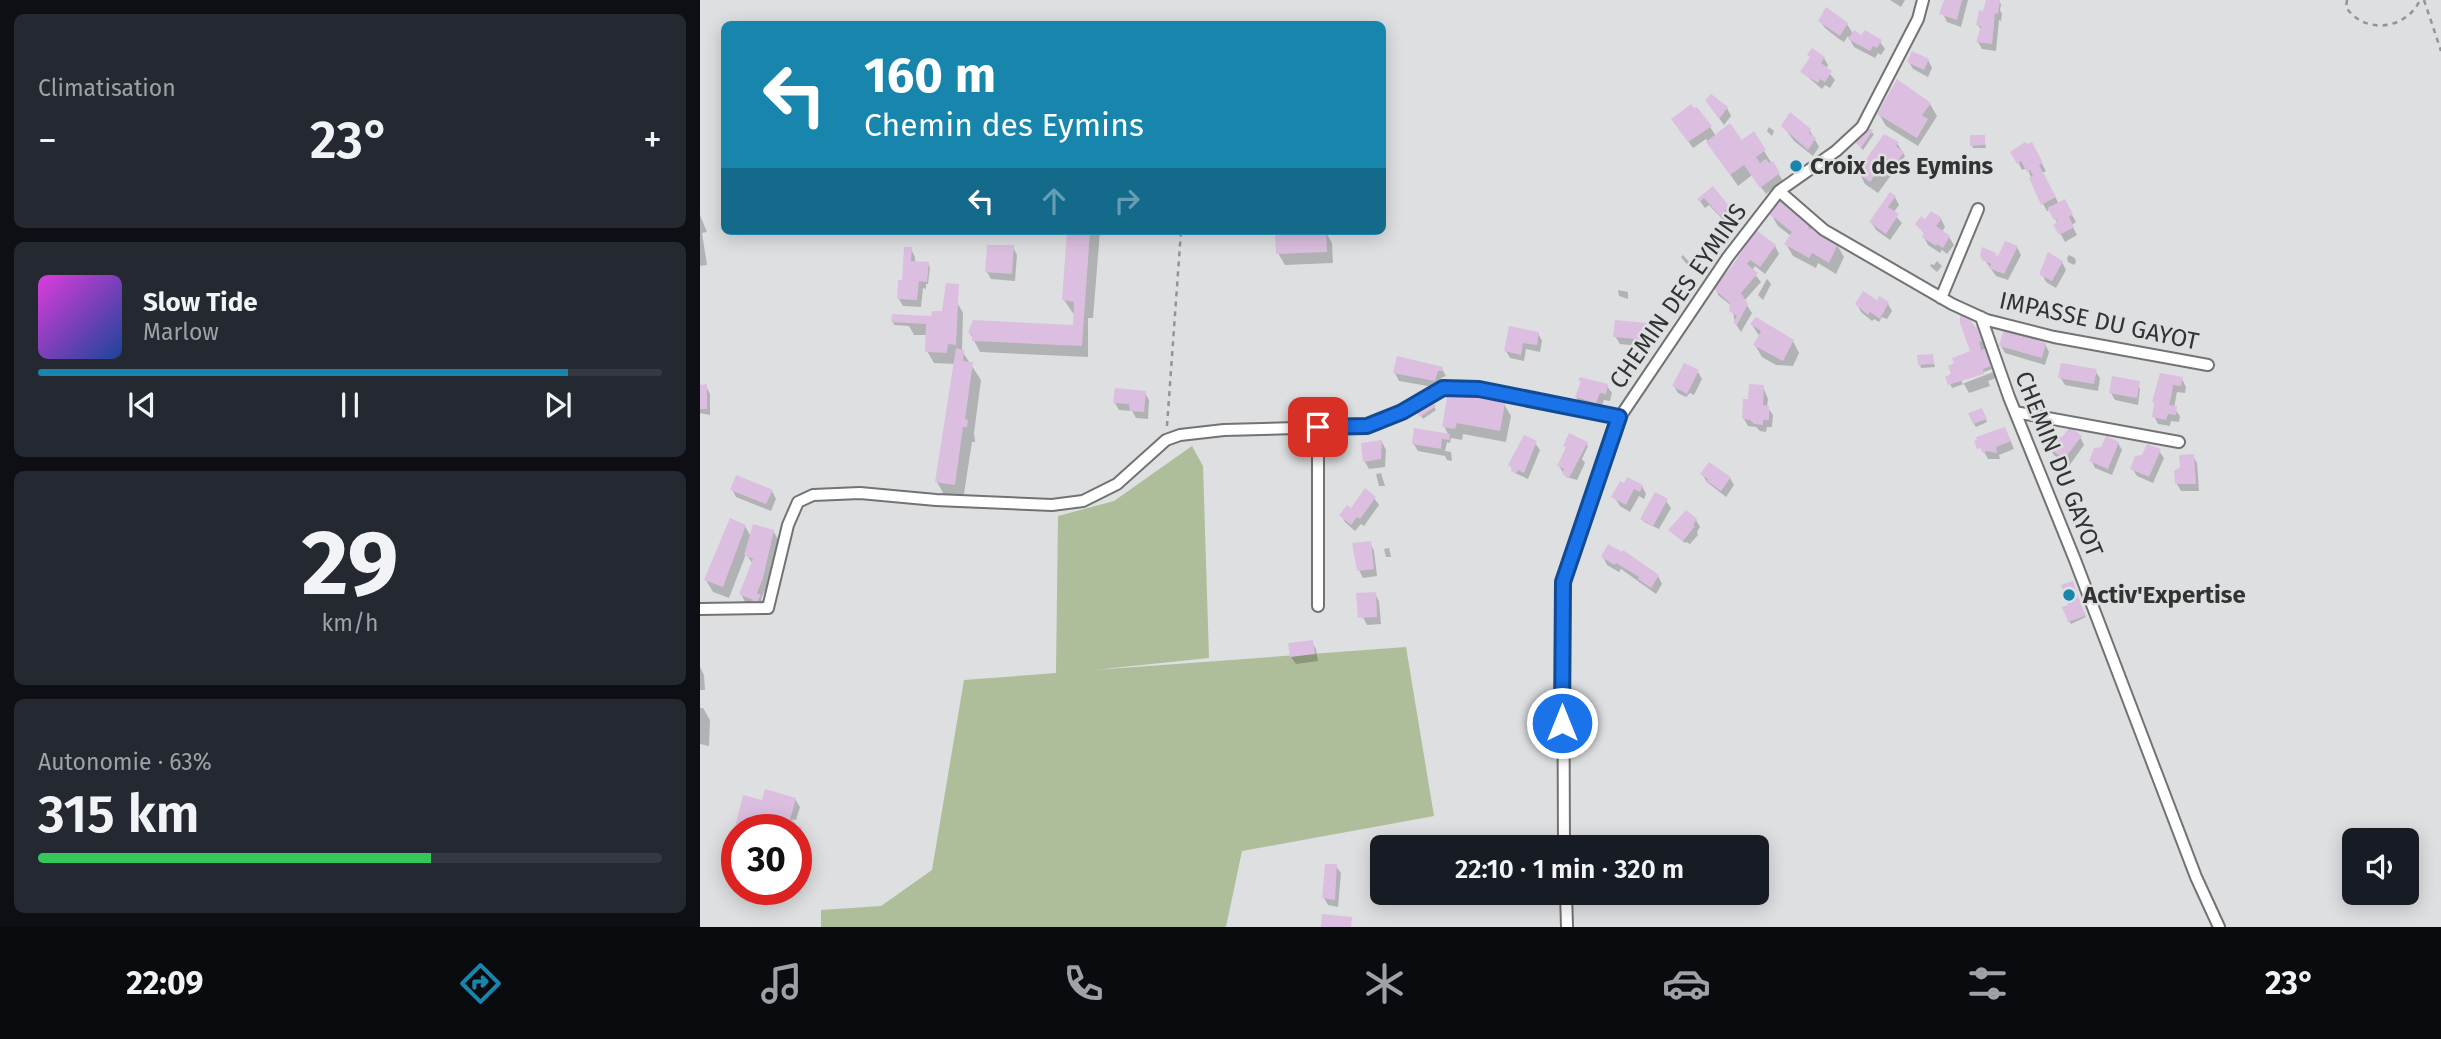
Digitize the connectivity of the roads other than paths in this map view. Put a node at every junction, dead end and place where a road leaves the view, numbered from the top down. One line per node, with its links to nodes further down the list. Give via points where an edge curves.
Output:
1 (1923, 0): 2 (street, CHEMIN DES EYMINS, via 1918,19 1862,127)
2 (1779, 191): 4 (street, via 1824,230); 8 (street, CHEMIN DES EYMINS)
3 (1978, 209): 4 (street)
4 (1941, 298): 5 (street)
5 (1981, 317): 6 (street, IMPASSE DU GAYOT, via 2054,337); 7 (street, CHEMIN DU GAYOT)
6 (2208, 365)
7 (2015, 412): 10 (street); 16 (street, CHEMIN DU GAYOT)
8 (1619, 417): 9 (street, CHEMIN DES EYMINS, via 1479,389 1443,388 1367,426); 13 (street, via 1563,582)
9 (1318, 427): 11 (street); 12 (street, CHEMIN DES EYMINS, via 1180,435 1166,440 1117,484 1083,501 1052,505 860,493 813,495 798,502 788,525 768,608)
10 (2179, 442)
11 (1318, 606)
12 (700, 609)
13 (1564, 835)
14 (1566, 905): 15 (street)
15 (1567, 927)
16 (2219, 927)

